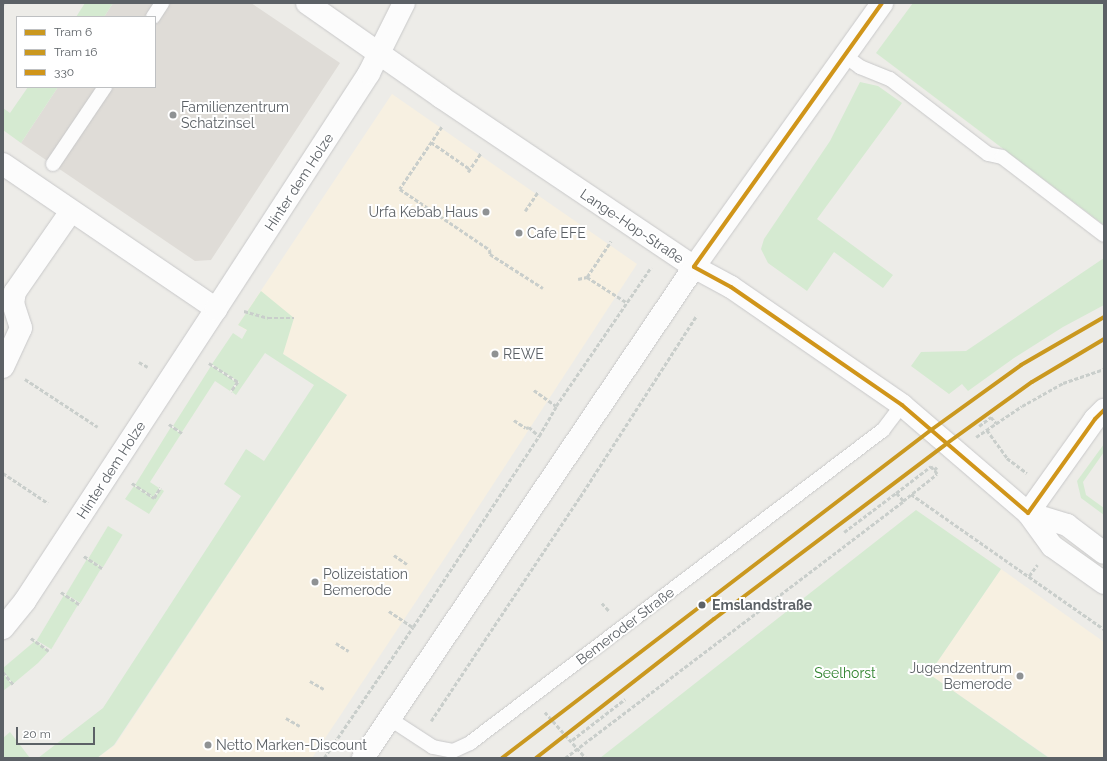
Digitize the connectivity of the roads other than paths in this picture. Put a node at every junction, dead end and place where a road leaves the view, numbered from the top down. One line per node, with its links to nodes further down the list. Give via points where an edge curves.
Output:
1 (162, 3): 5 (lane)
2 (307, 3): 6 (street, Lange-Hop-Straße)
3 (404, 3): 6 (street, Hinter dem Holze)
4 (882, 3): 7 (street)
5 (154, 16)
6 (379, 53): 13 (street, Lange-Hop-Straße, via 440,97); 14 (street, Hinter dem Holze, via 369,73)
7 (845, 56): 12 (lane, via 860,67 890,80 988,154 1002,157); 13 (street)
8 (104, 88): 10 (lane)
9 (3, 164): 11 (street)
10 (53, 164)
11 (71, 210): 14 (street); 15 (street, via 15,292 13,304 21,328)
12 (1104, 235)
13 (694, 267): 16 (street, Lange-Hop-Straße, via 731,287); 22 (street)
14 (216, 309): 21 (street, Hinter dem Holze, via 25,601)
15 (4, 366)
16 (902, 405): 18 (street, Lange-Hop-Straße); 22 (lane, Bemeroder Straße, via 883,430 470,743 453,751 433,748)
17 (1104, 410): 18 (street)
18 (1028, 513): 19 (street, via 1067,526); 20 (street, via 1052,546)
19 (1104, 553)
20 (1104, 583)
21 (3, 628)
22 (390, 719): 23 (street)
23 (363, 758)

